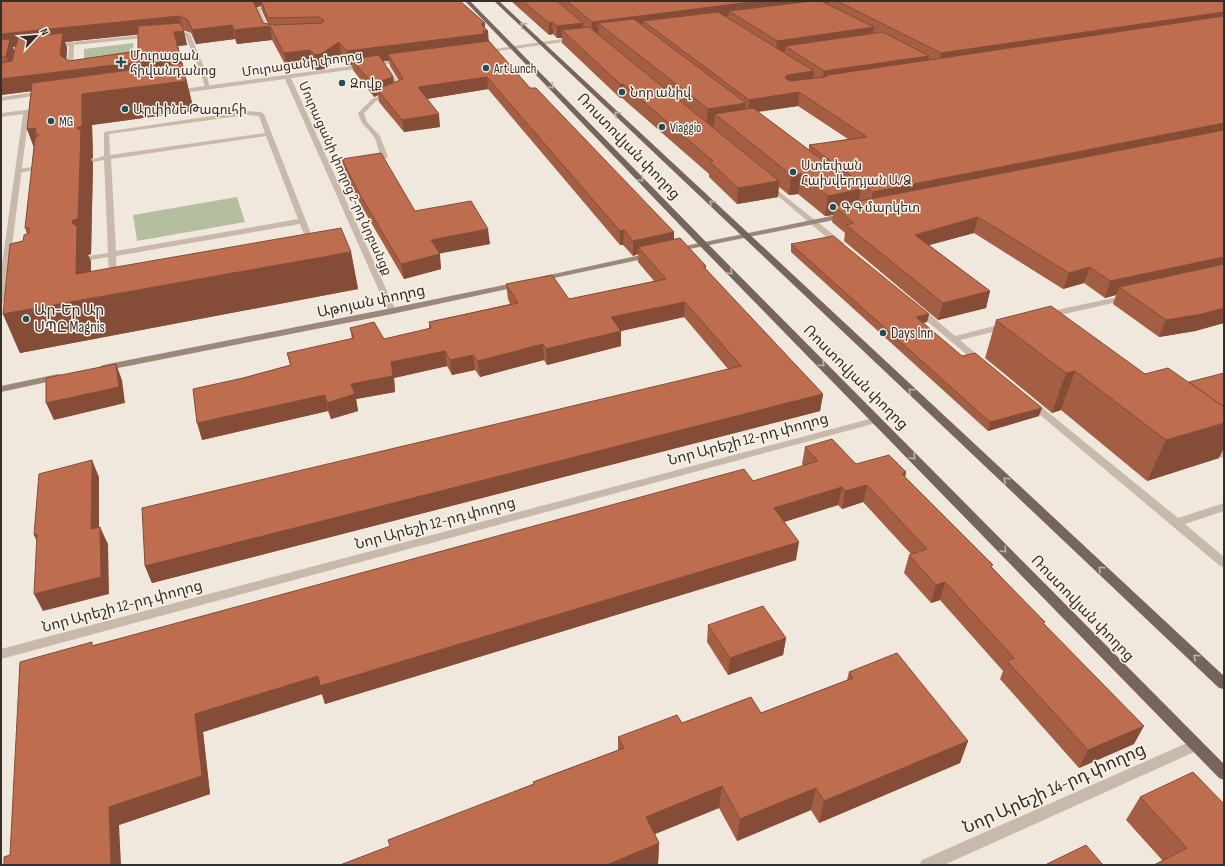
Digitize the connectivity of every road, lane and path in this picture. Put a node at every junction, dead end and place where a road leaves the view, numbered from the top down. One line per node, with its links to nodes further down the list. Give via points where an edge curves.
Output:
1 (290, 1): 6 (street, via 257,8 268,34)
2 (467, 1): 11 (main road, Ռոստովյան փողոց)
3 (496, 1): 9 (main road, Ռոստովյան փողոց, one-way to 3)
4 (167, 34): 16 (street, via 187,34)
5 (160, 35): 8 (street, via 138,40)
6 (272, 35)
7 (585, 38): 9 (street)
8 (72, 44): 10 (street); 15 (street, via 70,70)
9 (543, 44): 11 (street); 36 (main road, Ռոստովյան փողոց, one-way to 9)
10 (49, 46)
11 (514, 47): 12 (street); 37 (main road, Ռոստովյան փողոց, one-way to 37)
12 (479, 52)
13 (408, 61): 14 (street, Մուրացանի փողոց)
14 (384, 64): 17 (street, Մուրացանի փողոց); 27 (street, via 400,91 374,100 362,113 364,122 377,136)
15 (82, 70)
16 (203, 72): 18 (street); 19 (street)
17 (287, 76): 19 (street, Մուրացանի փողոց); 44 (street, Մուրացանի փողոց 2-րդ նրբանցք)
18 (164, 77)
19 (208, 87): 21 (street, Մուրացանի փողոց)
20 (48, 92): 22 (street)
21 (168, 93)
22 (1, 99)
23 (50, 109): 24 (street)
24 (26, 112): 25 (street); 31 (street)
25 (1, 116)
26 (268, 134): 28 (street); 28 (street, via 261,114 246,113 106,133); 34 (street)
27 (385, 157)
28 (107, 158): 29 (street); 39 (street)
29 (93, 160)
30 (47, 167): 31 (street)
31 (19, 171): 42 (street, via 9,272)
32 (759, 177): 35 (street)
33 (851, 214): 35 (main road, Աթոյան փողոց)
34 (302, 221): 39 (street); 39 (street, via 315,254 299,263 114,298)
35 (814, 222): 36 (main road, Աթոյան փողոց); 38 (street)
36 (747, 236): 37 (main road, Աթոյան փողոց); 60 (main road, Ռոստովյան փողոց, one-way to 36)
37 (703, 244): 44 (main road, Աթոյան փողոց); 53 (main road, Ռոստովյան փողոց, one-way to 53)
38 (850, 253)
39 (112, 254): 40 (street)
40 (91, 258)
41 (1139, 294): 46 (street, via 1039,317)
42 (1, 301)
43 (911, 303): 47 (street)
44 (392, 311): 49 (main road, Աթոյան փողոց)
45 (1018, 323): 47 (street)
46 (1052, 327)
47 (954, 339): 48 (street)
48 (990, 369)
49 (95, 370)
50 (64, 376): 51 (main road)
51 (1, 389)
52 (1020, 394): 57 (street)
53 (877, 420): 59 (street, Նոր Արեշի 12-րդ փողոց); 61 (main road, Ռոստովյան փողոց, one-way to 61)
54 (1205, 441): 55 (street)
55 (1224, 455)
56 (1224, 507): 57 (street)
57 (1176, 523): 58 (street)
58 (1224, 564)
59 (1, 654)
60 (1224, 684)
61 (1196, 745): 62 (main road, Ռոստովյան փողոց); 63 (street, Նոր Արեշի 14-րդ փողոց)
62 (1224, 774)
63 (927, 865)

